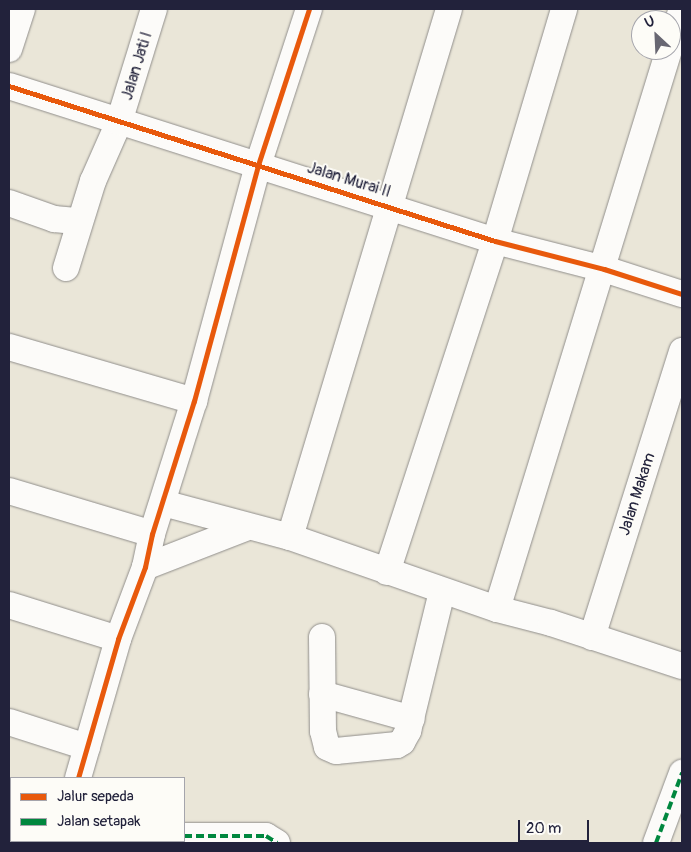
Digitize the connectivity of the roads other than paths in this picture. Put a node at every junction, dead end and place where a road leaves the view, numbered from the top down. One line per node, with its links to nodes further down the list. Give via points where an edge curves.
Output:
1 (22, 9): 6 (street)
2 (154, 9): 9 (street, Jalan Jati I)
3 (309, 9): 10 (street)
4 (449, 9): 12 (street)
5 (564, 9): 14 (street)
6 (9, 49)
7 (666, 60): 16 (street)
8 (9, 86): 9 (street, Jalan Murai II)
9 (119, 122): 10 (street, Jalan Murai II); 13 (street, Jalan Jati I)
10 (258, 165): 12 (street, Jalan Murai II); 20 (street)
11 (9, 203): 13 (street, via 54,219)
12 (389, 206): 14 (street, Jalan Murai II); 26 (street)
13 (78, 221): 15 (street, Jalan Jati I)
14 (495, 241): 16 (street, Jalan Murai II); 28 (street)
15 (66, 268)
16 (604, 270): 17 (street, Jalan Murai II); 31 (street)
17 (682, 294)
18 (9, 347): 20 (street)
19 (682, 351): 21 (street, Jalan Makam)
20 (194, 401): 23 (street)
21 (674, 410): 33 (street, Jalan Makam)
22 (9, 491): 25 (street)
23 (163, 502): 24 (street); 25 (street)
24 (248, 527): 26 (street); 27 (street)
25 (152, 534): 27 (street)
26 (290, 537): 28 (street)
27 (145, 567): 34 (street)
28 (387, 572): 29 (street)
29 (442, 591): 31 (street); 37 (street)
30 (9, 605): 34 (street)
31 (497, 609): 33 (street)
32 (322, 637): 36 (street)
33 (592, 638): 35 (street)
34 (118, 639): 39 (street)
35 (682, 666)
36 (322, 694): 37 (street); 37 (street, via 323,731 327,747 333,750 397,745 402,742)
37 (412, 719)
38 (9, 722): 39 (street)
39 (87, 747): 41 (street)
40 (682, 773): 44 (street)
41 (78, 777)
42 (185, 836): 43 (street, via 266,836)
43 (277, 843)
44 (656, 843)

